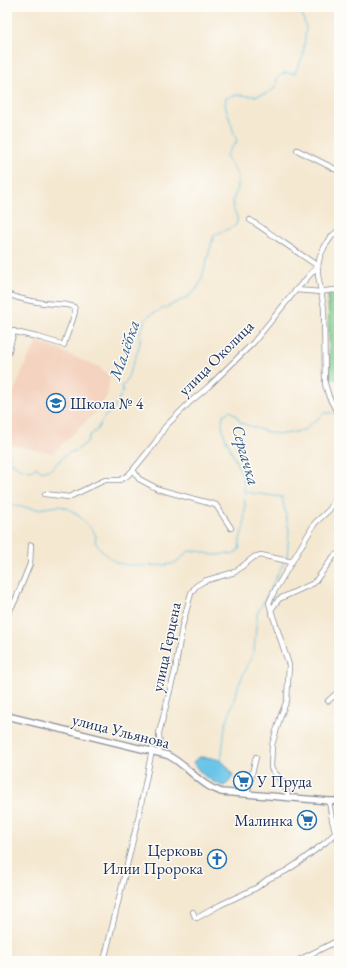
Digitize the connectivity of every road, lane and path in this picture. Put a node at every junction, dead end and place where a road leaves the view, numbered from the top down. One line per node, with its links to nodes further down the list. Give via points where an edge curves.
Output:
1 (297, 150): 2 (street)
2 (339, 171)
3 (250, 220): 5 (street)
4 (339, 230): 5 (street, via 325,246)
5 (318, 266): 6 (street, улица Околица); 8 (street)
6 (296, 290): 8 (street); 14 (street, улица Околица, via 253,343 165,427)
7 (339, 290): 8 (street)
8 (321, 292): 13 (street, via 324,308 326,384 329,397)
9 (7, 294): 11 (street, via 22,299 69,304 76,310 64,345)
10 (7, 330): 11 (street)
11 (14, 331): 12 (street)
12 (7, 357)
13 (339, 416)
14 (133, 470): 15 (street, улица Околица, via 120,480 105,480 69,497); 17 (street, via 139,479 158,489 216,505)
15 (45, 494)
16 (339, 494): 20 (street, via 329,510 315,523)
17 (231, 528)
18 (31, 545): 22 (street, via 30,564)
19 (339, 553): 21 (street, via 314,583 279,599)
20 (292, 562): 21 (street, via 275,590 270,603); 27 (street, улица Герцена, via 262,555 254,556 235,572 204,581 196,586 182,628 175,671 158,733 161,745)
21 (271, 610): 30 (street, via 289,665 287,700 272,745 271,768 284,784)
22 (7, 615)
23 (339, 691): 24 (street)
24 (328, 700)
25 (7, 716): 26 (main road, улица Ульянова)
26 (152, 750): 27 (main road, улица Ульянова); 37 (street)
27 (159, 752): 29 (main road, улица Ульянова, via 175,758 211,788 221,792)
28 (256, 757): 29 (street)
29 (247, 794): 30 (main road, улица Ульянова)
30 (289, 798): 31 (main road, улица Ульянова)
31 (329, 801): 32 (main road, улица Ульянова); 33 (street)
32 (339, 801)
33 (335, 833): 34 (street); 35 (street, via 298,863 256,888 196,918)
34 (339, 844)
35 (193, 912)
36 (339, 940): 38 (street)
37 (104, 961)
38 (297, 961)

